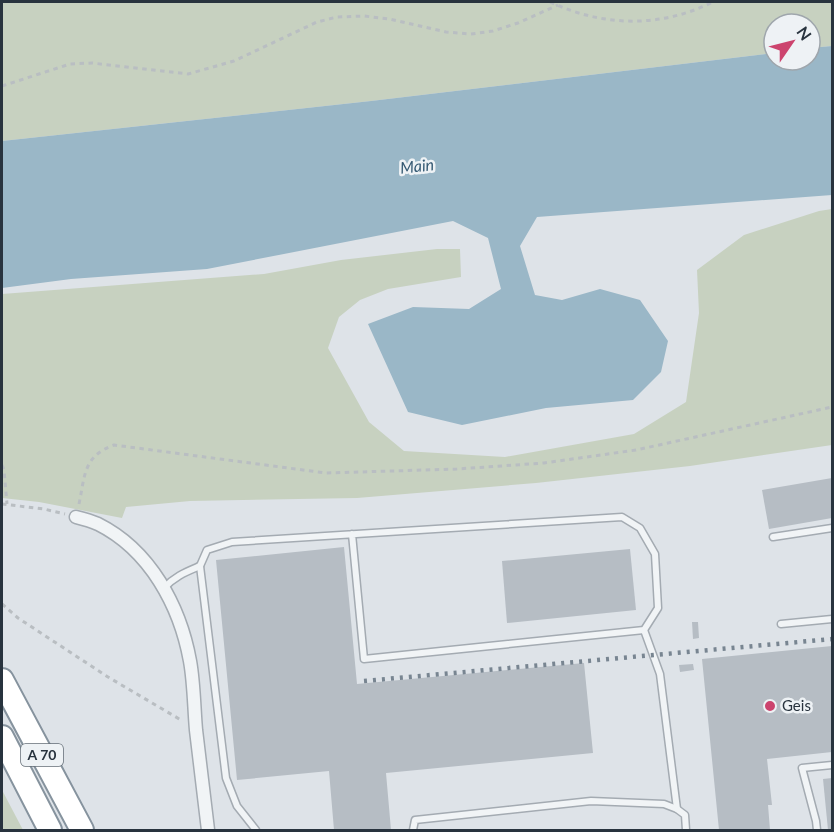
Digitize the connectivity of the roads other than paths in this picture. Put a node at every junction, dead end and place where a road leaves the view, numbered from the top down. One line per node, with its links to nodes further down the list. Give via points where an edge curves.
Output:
1 (76, 517): 6 (street, via 97,524 125,542)
2 (832, 528): 4 (lane)
3 (352, 534): 5 (lane, via 232,542 207,550); 9 (lane, via 622,517 640,528 655,554 658,608); 9 (lane, via 364,658)
4 (773, 537)
5 (200, 566): 6 (lane, via 181,574); 17 (lane, via 226,778 237,806)
6 (164, 588): 16 (street, via 180,622 190,661)
7 (832, 619): 8 (lane)
8 (780, 624)
9 (644, 630): 13 (lane, via 660,674)
10 (2, 680): 15 (highway, A 70)
11 (2, 737): 14 (highway, A 70)
12 (832, 765): 20 (lane, via 802,768)
13 (677, 809): 18 (lane, via 664,804 591,801 415,820); 19 (lane, via 685,815)
14 (50, 831)
15 (82, 831)
16 (208, 831)
17 (256, 831)
18 (413, 831)
19 (686, 831)
20 (817, 831)

